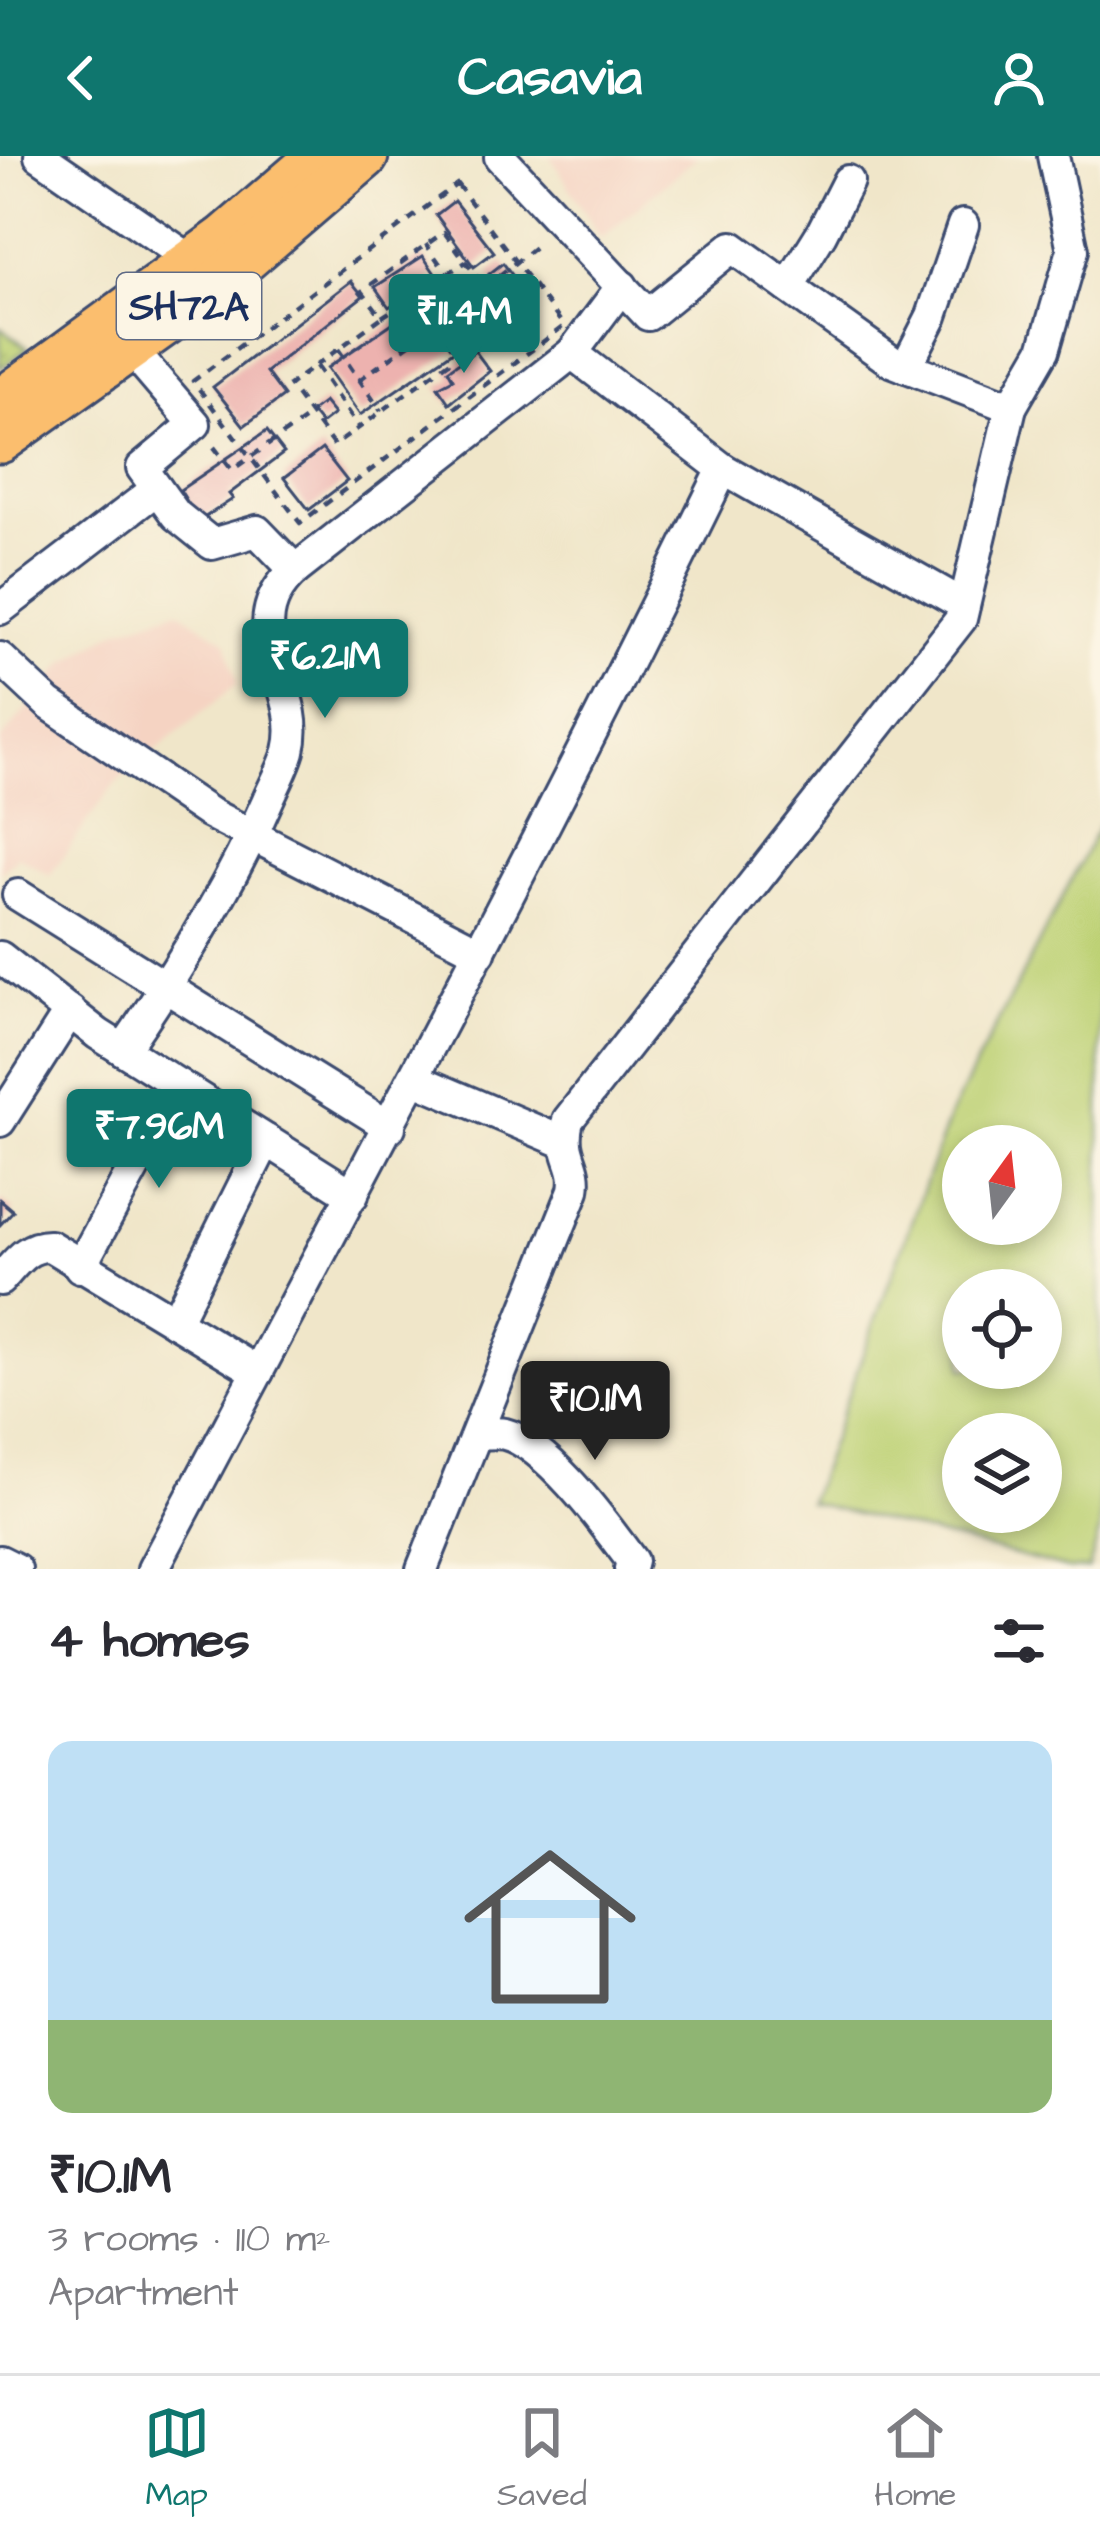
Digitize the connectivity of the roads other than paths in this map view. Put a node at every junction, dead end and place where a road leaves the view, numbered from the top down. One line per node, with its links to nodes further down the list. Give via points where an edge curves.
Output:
1 (40, 156): 8 (street)
2 (316, 156): 8 (main road)
3 (365, 156): 11 (highway, SH72A)
4 (1053, 156): 15 (street, via 1073,250 1044,350)
5 (500, 157): 9 (street)
6 (848, 181): 10 (street)
7 (963, 225): 13 (street)
8 (190, 260): 14 (main road)
9 (622, 286): 10 (street, via 648,315 731,247); 12 (street)
10 (788, 287): 13 (street)
11 (130, 348): 16 (highway, SH72A); 18 (street, via 195,424 142,468)
12 (572, 353): 17 (street); 19 (street)
13 (906, 367): 15 (street)
14 (0, 399)
15 (1011, 407): 20 (street)
16 (0, 440)
17 (723, 469): 20 (street); 25 (street)
18 (157, 489): 19 (street, via 212,544 257,531); 21 (street)
19 (295, 570): 23 (street, via 275,591 267,619 292,719 289,751)
20 (964, 605): 35 (street, via 961,619 568,1120)
21 (0, 609)
22 (0, 658): 23 (street, via 49,704)
23 (253, 835): 25 (street); 27 (street)
24 (18, 895): 27 (street)
25 (481, 952): 30 (street)
26 (0, 957): 28 (street)
27 (167, 986): 29 (street); 33 (street)
28 (70, 1011): 29 (street); 32 (street)
29 (124, 1050): 31 (street)
30 (415, 1078): 33 (street); 35 (street)
31 (178, 1084): 34 (street); 37 (street)
32 (0, 1121)
33 (390, 1126): 36 (street)
34 (266, 1140): 36 (street); 39 (street)
35 (562, 1142): 41 (street, via 574,1190)
36 (353, 1195): 40 (street)
37 (80, 1267): 38 (street, via 38,1246); 39 (street)
38 (0, 1280)
39 (175, 1322): 40 (street)
40 (258, 1372): 44 (street)
41 (477, 1434): 45 (street); 46 (street, via 506,1434 530,1448 585,1498)
42 (0, 1561): 43 (street)
43 (16, 1569)
44 (154, 1569)
45 (422, 1569)
46 (630, 1569)

